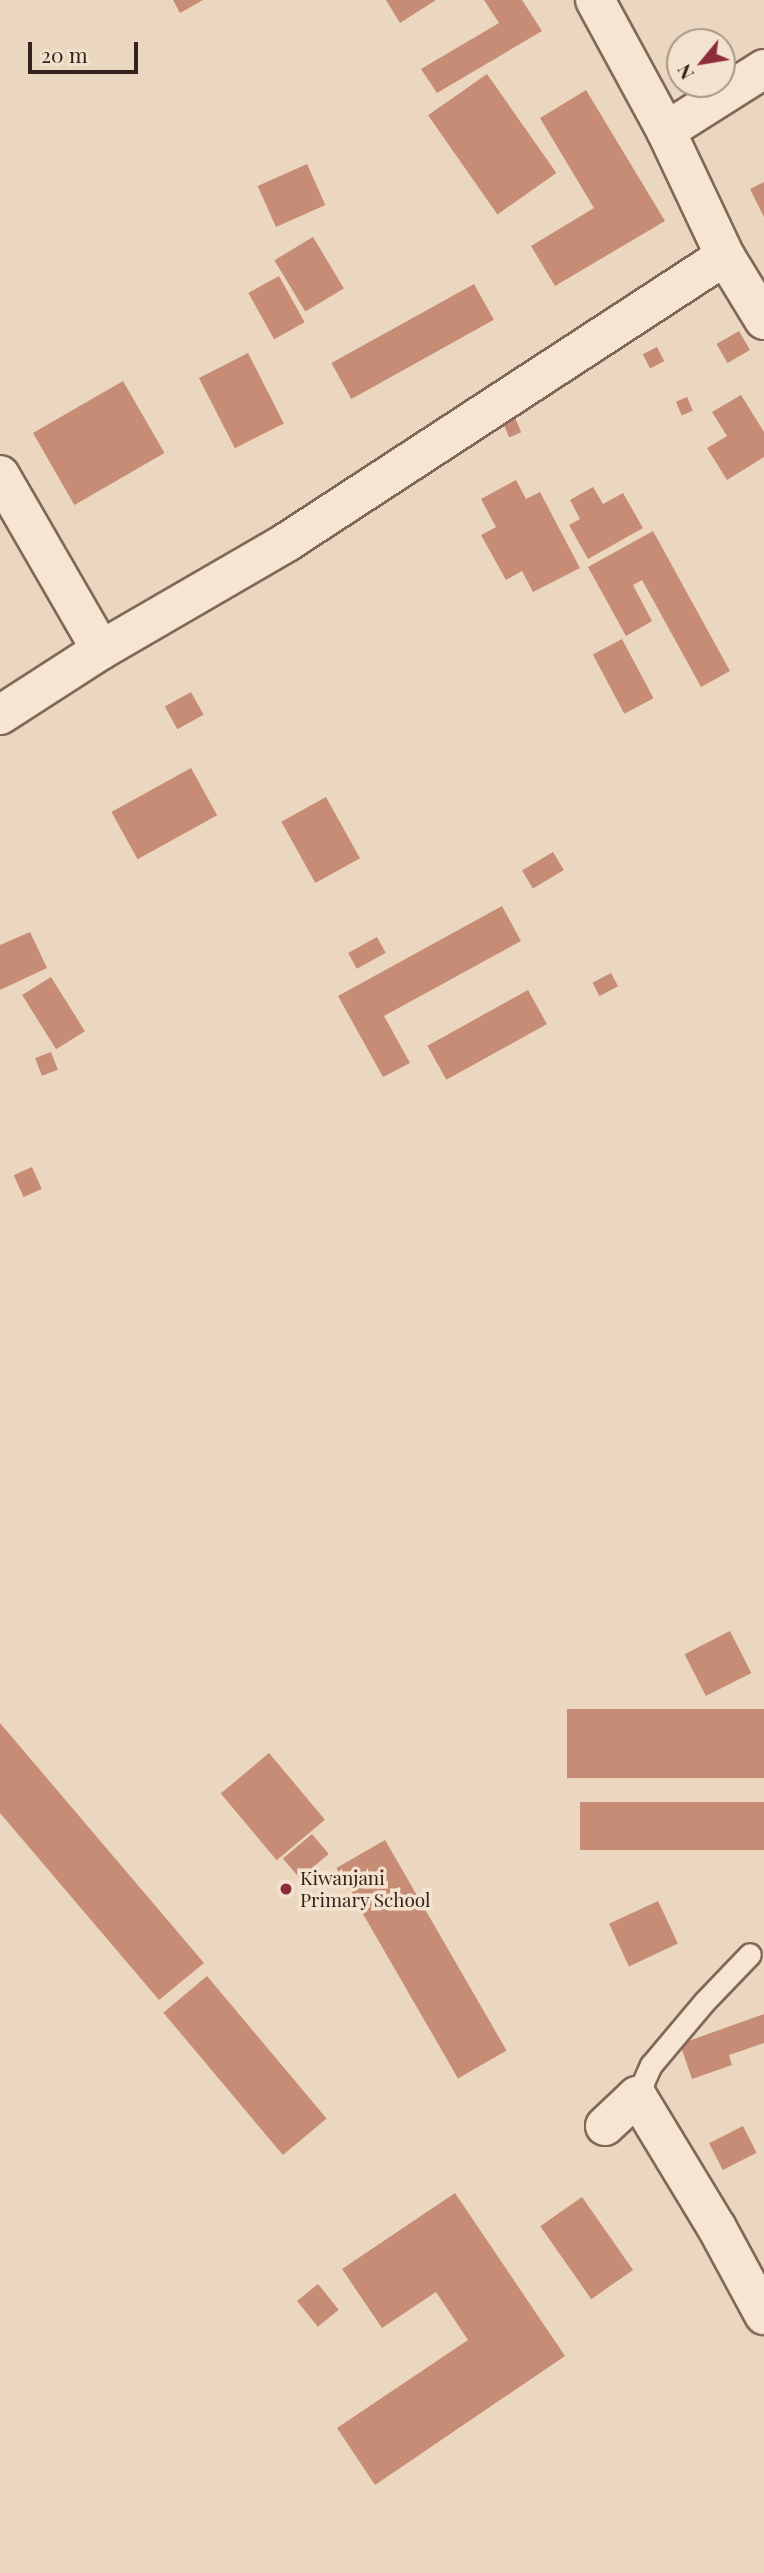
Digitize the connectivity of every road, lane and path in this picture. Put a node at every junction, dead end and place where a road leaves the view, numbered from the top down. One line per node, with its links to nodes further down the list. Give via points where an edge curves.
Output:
1 (595, 0): 3 (street)
2 (764, 69): 3 (street)
3 (666, 131): 4 (street)
4 (725, 256): 5 (street); 7 (street, via 287,542)
5 (764, 320)
6 (0, 475): 7 (street)
7 (101, 650): 8 (street)
8 (0, 715)
9 (750, 1954): 10 (lane, via 651,2065)
10 (637, 2096): 11 (street); 12 (street)
11 (605, 2126)
12 (764, 2315)

